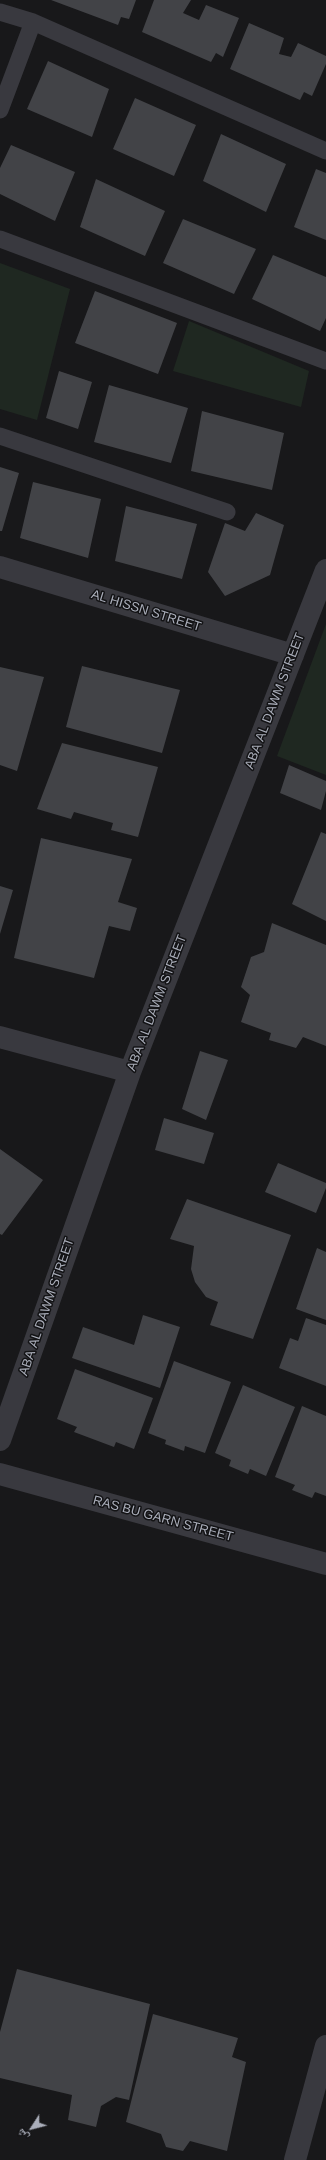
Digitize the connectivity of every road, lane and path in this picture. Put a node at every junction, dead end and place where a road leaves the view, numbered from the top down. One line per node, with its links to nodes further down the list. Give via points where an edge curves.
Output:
1 (0, 12): 2 (lane)
2 (33, 22): 3 (lane); 4 (lane)
3 (0, 110)
4 (326, 151)
5 (0, 239): 6 (lane)
6 (326, 361)
7 (0, 436): 8 (lane)
8 (227, 512)
9 (0, 567): 11 (street, AL HISSN STREET)
10 (326, 570): 11 (street, ABA AL DAWM STREET)
11 (293, 655): 13 (street, ABA AL DAWM STREET)
12 (0, 1037): 13 (street)
13 (130, 1072): 14 (street, ABA AL DAWM STREET)
14 (0, 1440)
15 (0, 1474): 16 (street, RAS BU GARN STREET)
16 (326, 1564)
17 (326, 2046): 18 (street)
18 (295, 2160)

